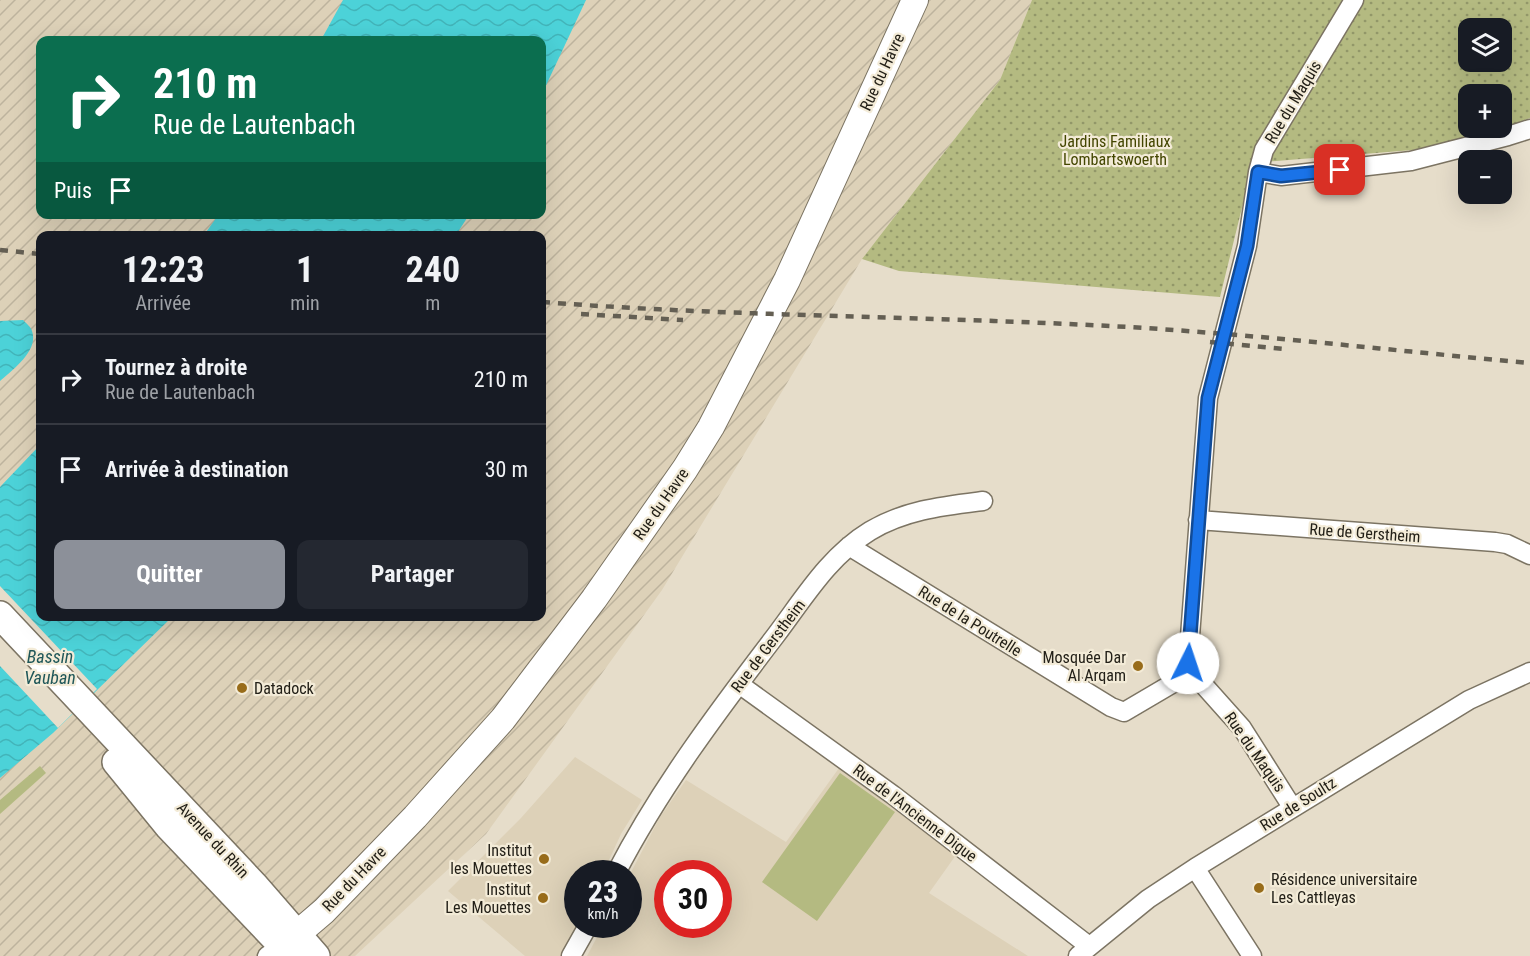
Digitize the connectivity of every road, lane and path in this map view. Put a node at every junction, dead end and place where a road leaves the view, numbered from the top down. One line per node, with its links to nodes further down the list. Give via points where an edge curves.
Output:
1 (915, 0): 19 (main road, Rue du Havre, via 787,280 685,469 503,719 415,816)
2 (1354, 0): 4 (street, Rue du Maquis, via 1264,150)
3 (1530, 129): 4 (street, via 1411,161 1281,176)
4 (1258, 172): 6 (street, Rue du Maquis, via 1247,246 1208,398)
5 (983, 501): 7 (street, Rue de Gerstheim, via 933,507 896,517)
6 (1198, 520): 8 (street, Rue de Gerstheim, via 1495,542); 11 (street, Rue du Maquis, via 1188,663)
7 (849, 546): 11 (street, Rue de la Poutrelle, via 1124,712); 13 (street, Rue de Gerstheim, via 832,561)
8 (1530, 555)
9 (0, 615): 14 (main road)
10 (0, 639): 14 (main road)
11 (1191, 672): 15 (street, Rue du Maquis, via 1242,728)
12 (1530, 672): 15 (street, Rue de Soultz, via 1469,700)
13 (739, 684): 16 (street, Rue de Gerstheim, via 652,807); 20 (street, Rue de l'Ancienne Digue, via 892,795)
14 (100, 733): 19 (main road, Avenue du Rhin, via 169,827)
15 (1292, 807): 17 (street, Rue de Soultz)
16 (623, 860)
17 (1195, 868): 20 (street, Rue de Soultz, via 1148,899); 23 (street)
18 (581, 938): 22 (street)
19 (285, 948): 21 (main road, Avenue du Rhin)
20 (1084, 951)
21 (316, 956)
22 (571, 956)
23 (1252, 956)

